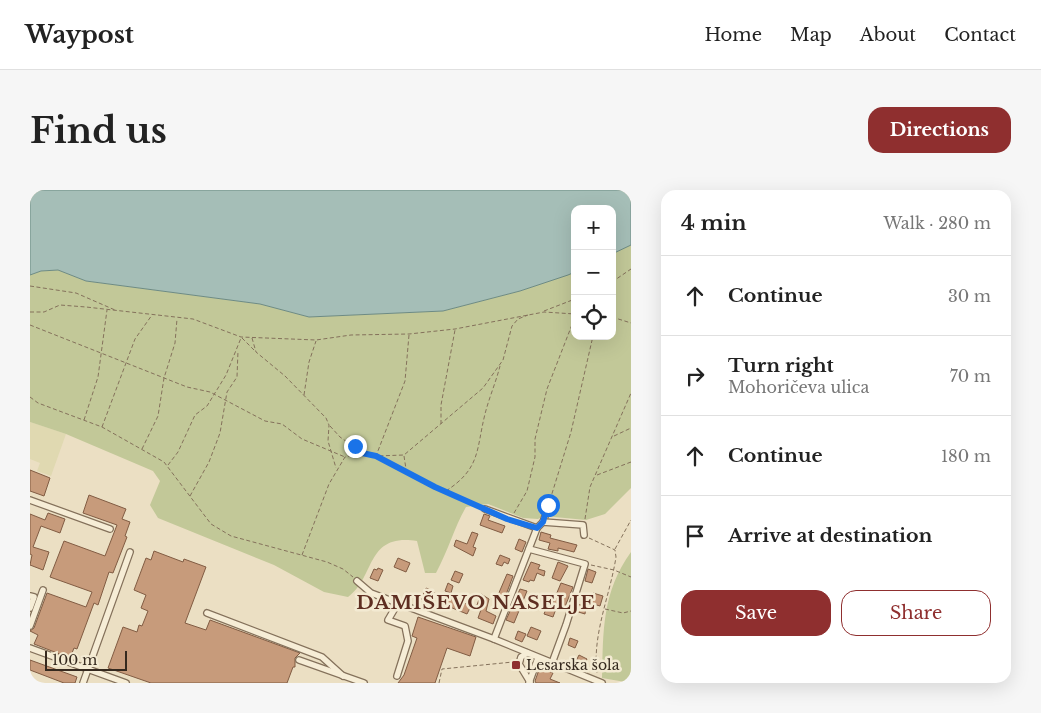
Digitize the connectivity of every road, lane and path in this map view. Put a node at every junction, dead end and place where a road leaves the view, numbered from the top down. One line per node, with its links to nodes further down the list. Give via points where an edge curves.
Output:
1 (631, 269): 2 (path)
2 (616, 279)
3 (30, 286): 6 (path, via 76,293)
4 (571, 301): 8 (path)
5 (107, 310): 6 (path); 7 (path, via 60,305 44,312); 27 (path)
6 (118, 311): 11 (path)
7 (30, 312)
8 (544, 312): 9 (path); 10 (path)
9 (534, 314): 12 (path); 17 (path, via 518,319)
10 (571, 314)
11 (152, 315): 13 (path); 29 (path, via 135,339)
12 (513, 317): 17 (path); 19 (path)
13 (177, 318): 21 (path, via 193,320); 30 (path, via 175,343)
14 (616, 318): 15 (path)
15 (631, 323)
16 (30, 325): 27 (path)
17 (512, 326): 28 (path)
18 (571, 327): 58 (path, via 547,389 535,439 528,491)
19 (455, 329): 20 (path); 37 (path, via 441,405)
20 (409, 334): 23 (path, via 351,335); 46 (path, via 405,381)
21 (242, 337): 22 (path); 25 (path); 26 (path)
22 (251, 337): 23 (path); 26 (path)
23 (316, 340): 33 (path)
24 (592, 340): 56 (path, via 571,432)
25 (238, 351): 32 (path); 35 (path, via 237,377)
26 (256, 352): 33 (path)
27 (101, 355): 29 (path); 36 (path, via 98,377)
28 (501, 363): 37 (path, via 483,388); 53 (path, via 473,462 462,480)
29 (126, 364): 30 (path); 39 (path)
30 (164, 378): 32 (path); 42 (path, via 158,416)
31 (631, 393): 41 (path)
32 (213, 394): 35 (path); 49 (path, via 207,406 195,415 178,452)
33 (304, 396): 38 (path)
34 (30, 397): 36 (path)
35 (225, 400): 43 (path, via 265,421 282,424 302,439); 54 (path, via 220,433 209,462)
36 (84, 421): 39 (path)
37 (441, 424): 45 (path)
38 (329, 425): 43 (path); 44 (path)
39 (102, 427): 42 (path)
40 (631, 428): 41 (path)
41 (613, 436): 52 (path)
42 (142, 450): 49 (path)
43 (330, 451): 47 (path); 50 (path)
44 (362, 453): 46 (path); 47 (path)
45 (404, 455): 46 (path); 51 (path)
46 (376, 456): 51 (path)
47 (344, 457): 50 (path)
48 (631, 462): 52 (path)
49 (167, 466): 54 (path)
50 (336, 469): 68 (path)
51 (406, 471): 53 (path)
52 (596, 476): 61 (path, via 590,488)
53 (445, 492): 57 (path)
54 (190, 496): 68 (path, via 211,524 231,536)
55 (30, 500): 63 (street)
56 (548, 505): 60 (street)
57 (485, 509): 58 (street)
58 (510, 520): 62 (street)
59 (631, 520): 66 (path)
60 (543, 522): 61 (street); 62 (street)
61 (583, 524): 64 (street)
62 (537, 528): 65 (street)
63 (110, 529)
64 (584, 535): 66 (path)
65 (528, 549): 69 (street); 81 (street)
66 (615, 550): 70 (path)
67 (130, 552): 88 (street)
68 (302, 555): 72 (path, via 343,569)
69 (585, 564): 70 (path); 87 (street)
70 (614, 570): 71 (path); 77 (path)
71 (631, 576)
72 (357, 580): 75 (street, via 371,594)
73 (43, 590): 80 (street)
74 (30, 596): 76 (street, via 34,598)
75 (398, 603): 81 (street); 90 (street, via 388,620 405,626 408,641)
76 (30, 608)
77 (604, 609): 78 (path, via 623,613); 91 (path, via 595,655)
78 (631, 611)
79 (206, 613): 89 (street, via 322,657)
80 (30, 626)
81 (494, 639): 83 (street)
82 (30, 648): 88 (street)
83 (527, 653): 84 (street); 86 (street)
84 (538, 658): 87 (street); 96 (street)
85 (299, 660): 89 (street)
86 (519, 661): 95 (path, via 442,669); 96 (street)
87 (552, 663): 91 (street)
88 (88, 670): 92 (street); 93 (street)
89 (343, 676): 94 (street)
90 (397, 676)
91 (600, 682)
92 (82, 683)
93 (126, 683)
94 (364, 683)
95 (439, 683)
96 (530, 683)

